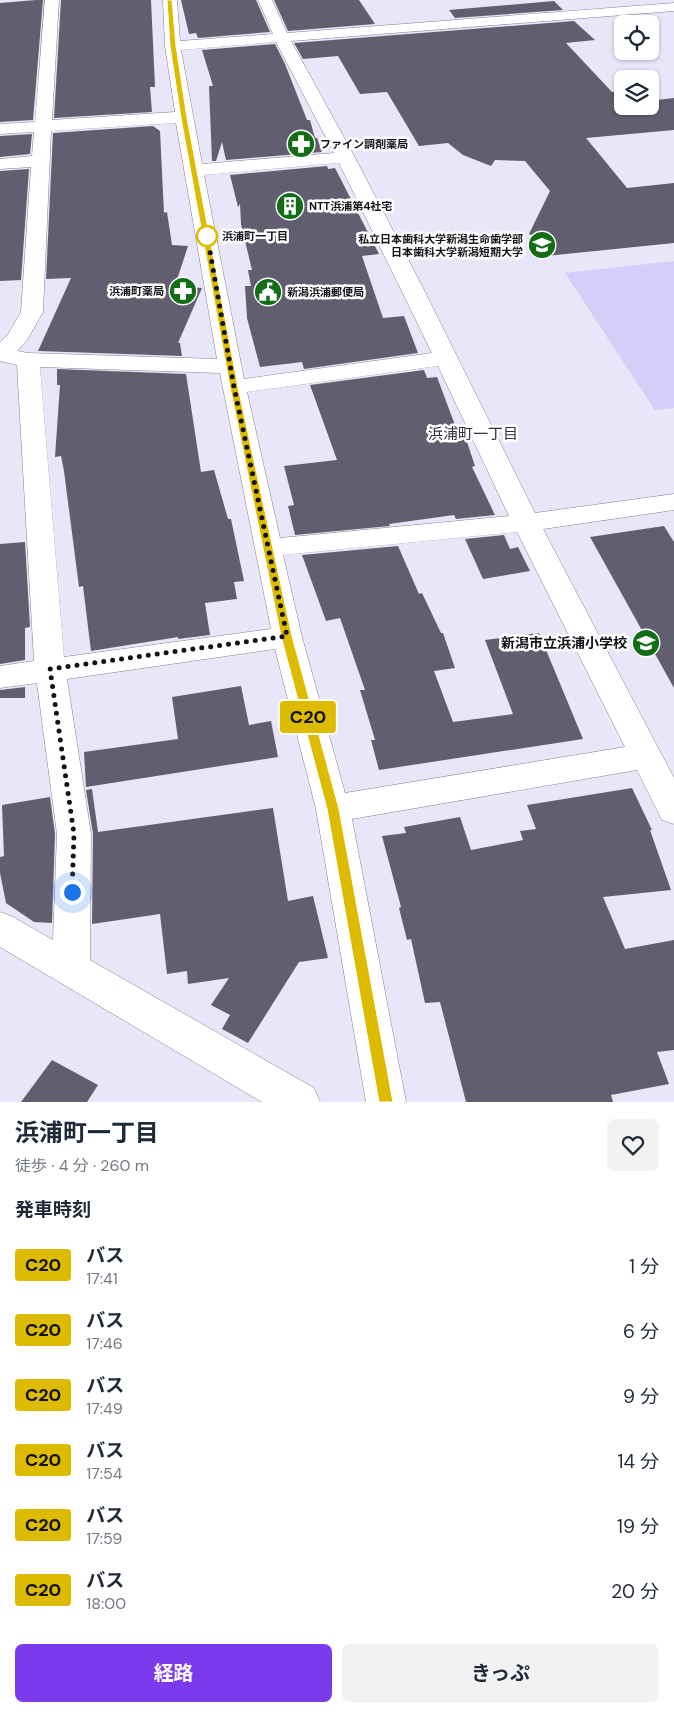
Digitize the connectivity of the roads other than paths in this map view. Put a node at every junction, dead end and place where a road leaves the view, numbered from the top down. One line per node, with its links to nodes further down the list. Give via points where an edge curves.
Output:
1 (52, 0): 8 (street)
2 (170, 0): 6 (street)
3 (265, 0): 5 (street)
4 (674, 7): 5 (street)
5 (283, 37): 6 (street); 10 (street, via 292,60)
6 (173, 46): 7 (street)
7 (184, 118): 8 (street); 13 (street)
8 (42, 126): 9 (street); 11 (street)
9 (0, 129)
10 (345, 157): 13 (street); 15 (street)
11 (41, 161): 12 (street); 14 (street, via 32,312)
12 (0, 164)
13 (195, 170): 16 (street)
14 (6, 353): 16 (street); 21 (street)
15 (446, 358): 16 (street); 18 (street)
16 (232, 377): 19 (street)
17 (674, 502): 18 (street)
18 (526, 523): 19 (street); 23 (street)
19 (267, 548): 20 (street)
20 (287, 636): 21 (street); 24 (street)
21 (50, 669): 22 (street); 27 (street, via 74,834)
22 (0, 677)
23 (646, 756): 24 (street); 25 (street)
24 (333, 809): 29 (street)
25 (674, 810)
26 (0, 928): 27 (street)
27 (71, 969): 28 (street)
28 (300, 1102)
29 (386, 1102)

